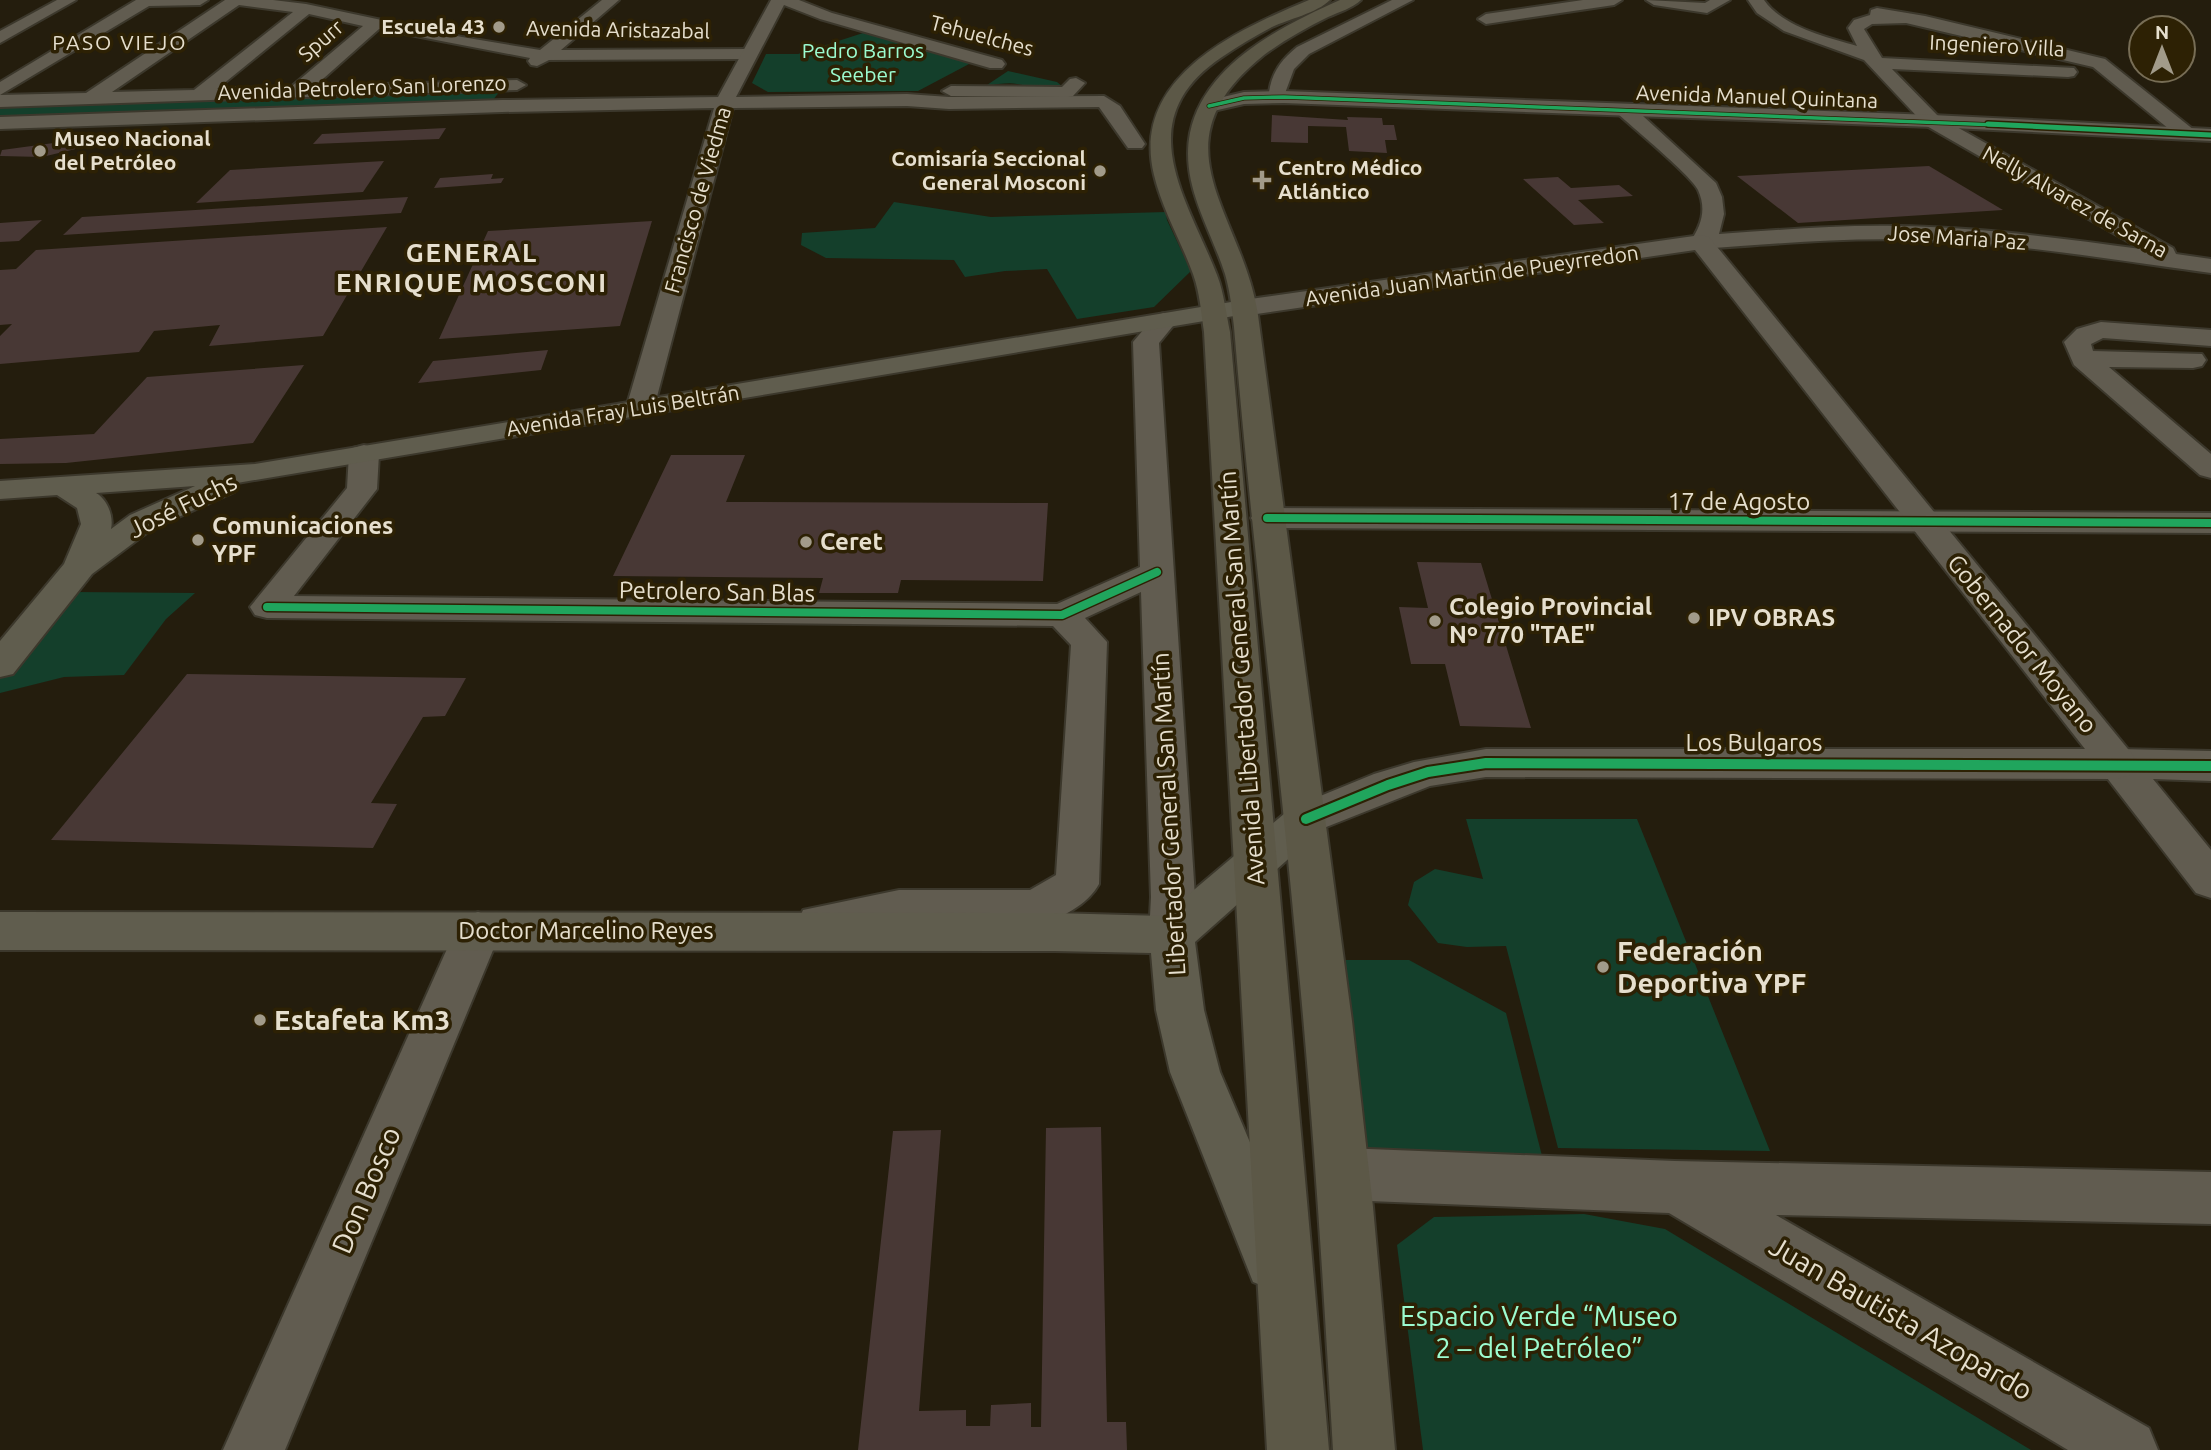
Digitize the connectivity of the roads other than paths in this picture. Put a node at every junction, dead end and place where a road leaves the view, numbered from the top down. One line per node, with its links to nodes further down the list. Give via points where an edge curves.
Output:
1 (68, 0): 23 (street)
2 (146, 0): 3 (street); 35 (street)
3 (200, 0)
4 (237, 0): 16 (street, Avenida Aristazabal); 41 (street)
5 (611, 0): 26 (street)
6 (779, 0): 21 (street, Francisco de Viedma)
7 (785, 0): 18 (street, Tehuelches)
8 (1322, 0): 54 (highway, Avenida Libertador General San Martín, via 1229,43 1195,69 1175,93 1162,125 1161,160)
9 (1353, 0): 28 (highway, Avenida Libertador General San Martín, via 1298,26)
10 (1405, 0): 38 (street, via 1295,57 1284,70)
11 (1520, 0): 12 (street, via 1486,19)
12 (1614, 0)
13 (1654, 0): 14 (street, via 1707,8)
14 (1722, 0)
15 (1756, 0): 27 (street, via 1766,14 1790,27)
16 (306, 9): 20 (street, Avenida Aristazabal); 40 (street)
17 (1863, 10): 19 (street)
18 (826, 16): 21 (street); 36 (street, Tehuelches, via 1004,66)
19 (1902, 19): 27 (street, via 1858,24 1856,29); 31 (street, via 2080,57)
20 (375, 24): 22 (street, Avenida Aristazabal); 37 (street, Spurr)
21 (764, 28): 24 (street, Francisco de Viedma)
22 (437, 37): 25 (street); 26 (street, Avenida Aristazabal)
23 (0, 38)
24 (749, 54): 26 (street, Avenida Aristazabal); 39 (street, Francisco de Viedma)
25 (422, 55)
26 (542, 55): 32 (street)
27 (1873, 60): 31 (street, Ingeniero Villa); 49 (street)
28 (1239, 67): 38 (street, Avenida Manuel Quintana, via 1255,83); 47 (highway, Avenida Libertador General San Martín)
29 (406, 73): 34 (street)
30 (1038, 74): 33 (street, Tehuelches)
31 (2115, 74): 51 (street)
32 (517, 85): 34 (street, Avenida Petrolero San Lorenzo); 46 (street)
33 (1072, 87): 36 (street); 45 (street, via 1100,91)
34 (392, 89): 37 (street, Avenida Petrolero San Lorenzo)
35 (0, 90)
36 (951, 91): 43 (street)
37 (298, 92): 40 (street, Avenida Petrolero San Lorenzo)
38 (1278, 92): 42 (street, Avenida Manuel Quintana)
39 (728, 94): 43 (street, Avenida Petrolero San Lorenzo, via 786,101); 46 (street, Avenida Petrolero San Lorenzo); 64 (street, Francisco de Viedma)
40 (198, 95): 41 (street, Avenida Petrolero San Lorenzo)
41 (91, 98): 44 (street, Avenida Petrolero San Lorenzo)
42 (1301, 98): 47 (street, Avenida Manuel Quintana, via 1244,98); 48 (street, Avenida Manuel Quintana)
43 (906, 100): 45 (street)
44 (0, 102)
45 (1104, 102): 53 (street)
46 (502, 106): 50 (street, Avenida Petrolero San Lorenzo)
47 (1209, 106): 58 (highway, Avenida Libertador General San Martín, via 1198,137 1202,187 1242,293)
48 (1624, 110): 49 (street, Avenida Manuel Quintana); 55 (street, via 1705,183 1712,197)
49 (1932, 121): 51 (street, Avenida Manuel Quintana); 56 (street, Nelly Alvarez de Sarna)
50 (0, 123)
51 (2186, 134): 52 (street, Avenida Manuel Quintana)
52 (2211, 135)
53 (1135, 144): 54 (highway)
54 (1177, 211): 59 (highway, Avenida Libertador General San Martín, via 1206,278)
55 (1707, 232): 56 (street, Jose Maria Paz, via 1746,239 1864,233 1974,235); 58 (street, Avenida Juan Martin de Pueyrredon); 71 (street, Gobernador Moyano)
56 (2182, 262): 57 (street, Jose Maria Paz)
57 (2211, 266)
58 (1243, 308): 59 (main road, Avenida Fray Luis Beltrán); 70 (highway, Avenida Libertador General San Martín)
59 (1213, 313): 60 (main road, Avenida Fray Luis Beltrán); 80 (highway, Avenida Libertador General San Martín)
60 (1164, 321): 64 (main road, Avenida Fray Luis Beltrán); 74 (street, Libertador General San Martín, via 1146,342)
61 (2211, 338): 62 (street, via 2101,330 2077,342)
62 (2083, 359): 63 (street); 66 (street)
63 (2211, 360)
64 (640, 408): 65 (main road, Avenida Fray Luis Beltrán)
65 (364, 454): 67 (main road, Avenida Fray Luis Beltrán); 75 (street, Petrolero San Blas, via 362,489 267,607)
66 (2211, 469)
67 (255, 473): 68 (main road, Avenida Fray Luis Beltrán); 73 (main road, José Fuchs, via 141,522)
68 (65, 487): 69 (main road, Avenida Fray Luis Beltrán); 73 (main road, José Fuchs, via 90,503 97,524)
69 (0, 490)
70 (1267, 518): 71 (street, 17 de Agosto); 79 (highway, Avenida Libertador General San Martín)
71 (1925, 522): 72 (street, 17 de Agosto); 77 (street, Gobernador Moyano)
72 (2211, 523)
73 (80, 567): 76 (main road, José Fuchs)
74 (1157, 572): 75 (street, Petrolero San Blas); 85 (street, Libertador General San Martín)
75 (1062, 615): 84 (street, via 1089,642 1077,884 1037,908 899,908)
76 (0, 665)
77 (2118, 764): 78 (street, Los Bulgaros); 79 (street, Los Bulgaros, via 1486,763 1408,778); 81 (street, Gobernador Moyano)
78 (2211, 766)
79 (1306, 819): 80 (main road); 86 (highway, Avenida Libertador General San Martín)
80 (1256, 863): 85 (main road); 89 (highway, Avenida Libertador General San Martín)
81 (2211, 881)
82 (0, 931): 83 (main road, Doctor Marcelino Reyes)
83 (478, 931): 84 (main road, Doctor Marcelino Reyes); 90 (street, Don Bosco)
84 (772, 932): 85 (main road, Doctor Marcelino Reyes)
85 (1172, 935): 89 (main road, Libertador General San Martín, via 1180,1010 1195,1072)
86 (1344, 1174): 87 (street); 92 (highway, Avenida Libertador General San Martín)
87 (1675, 1186): 88 (street); 93 (street, Juan Bautista Azopardo)
88 (2211, 1198)
89 (1287, 1294): 91 (highway, Avenida Libertador General San Martín)
90 (254, 1450)
91 (1298, 1450)
92 (1364, 1450)
93 (2127, 1450)

